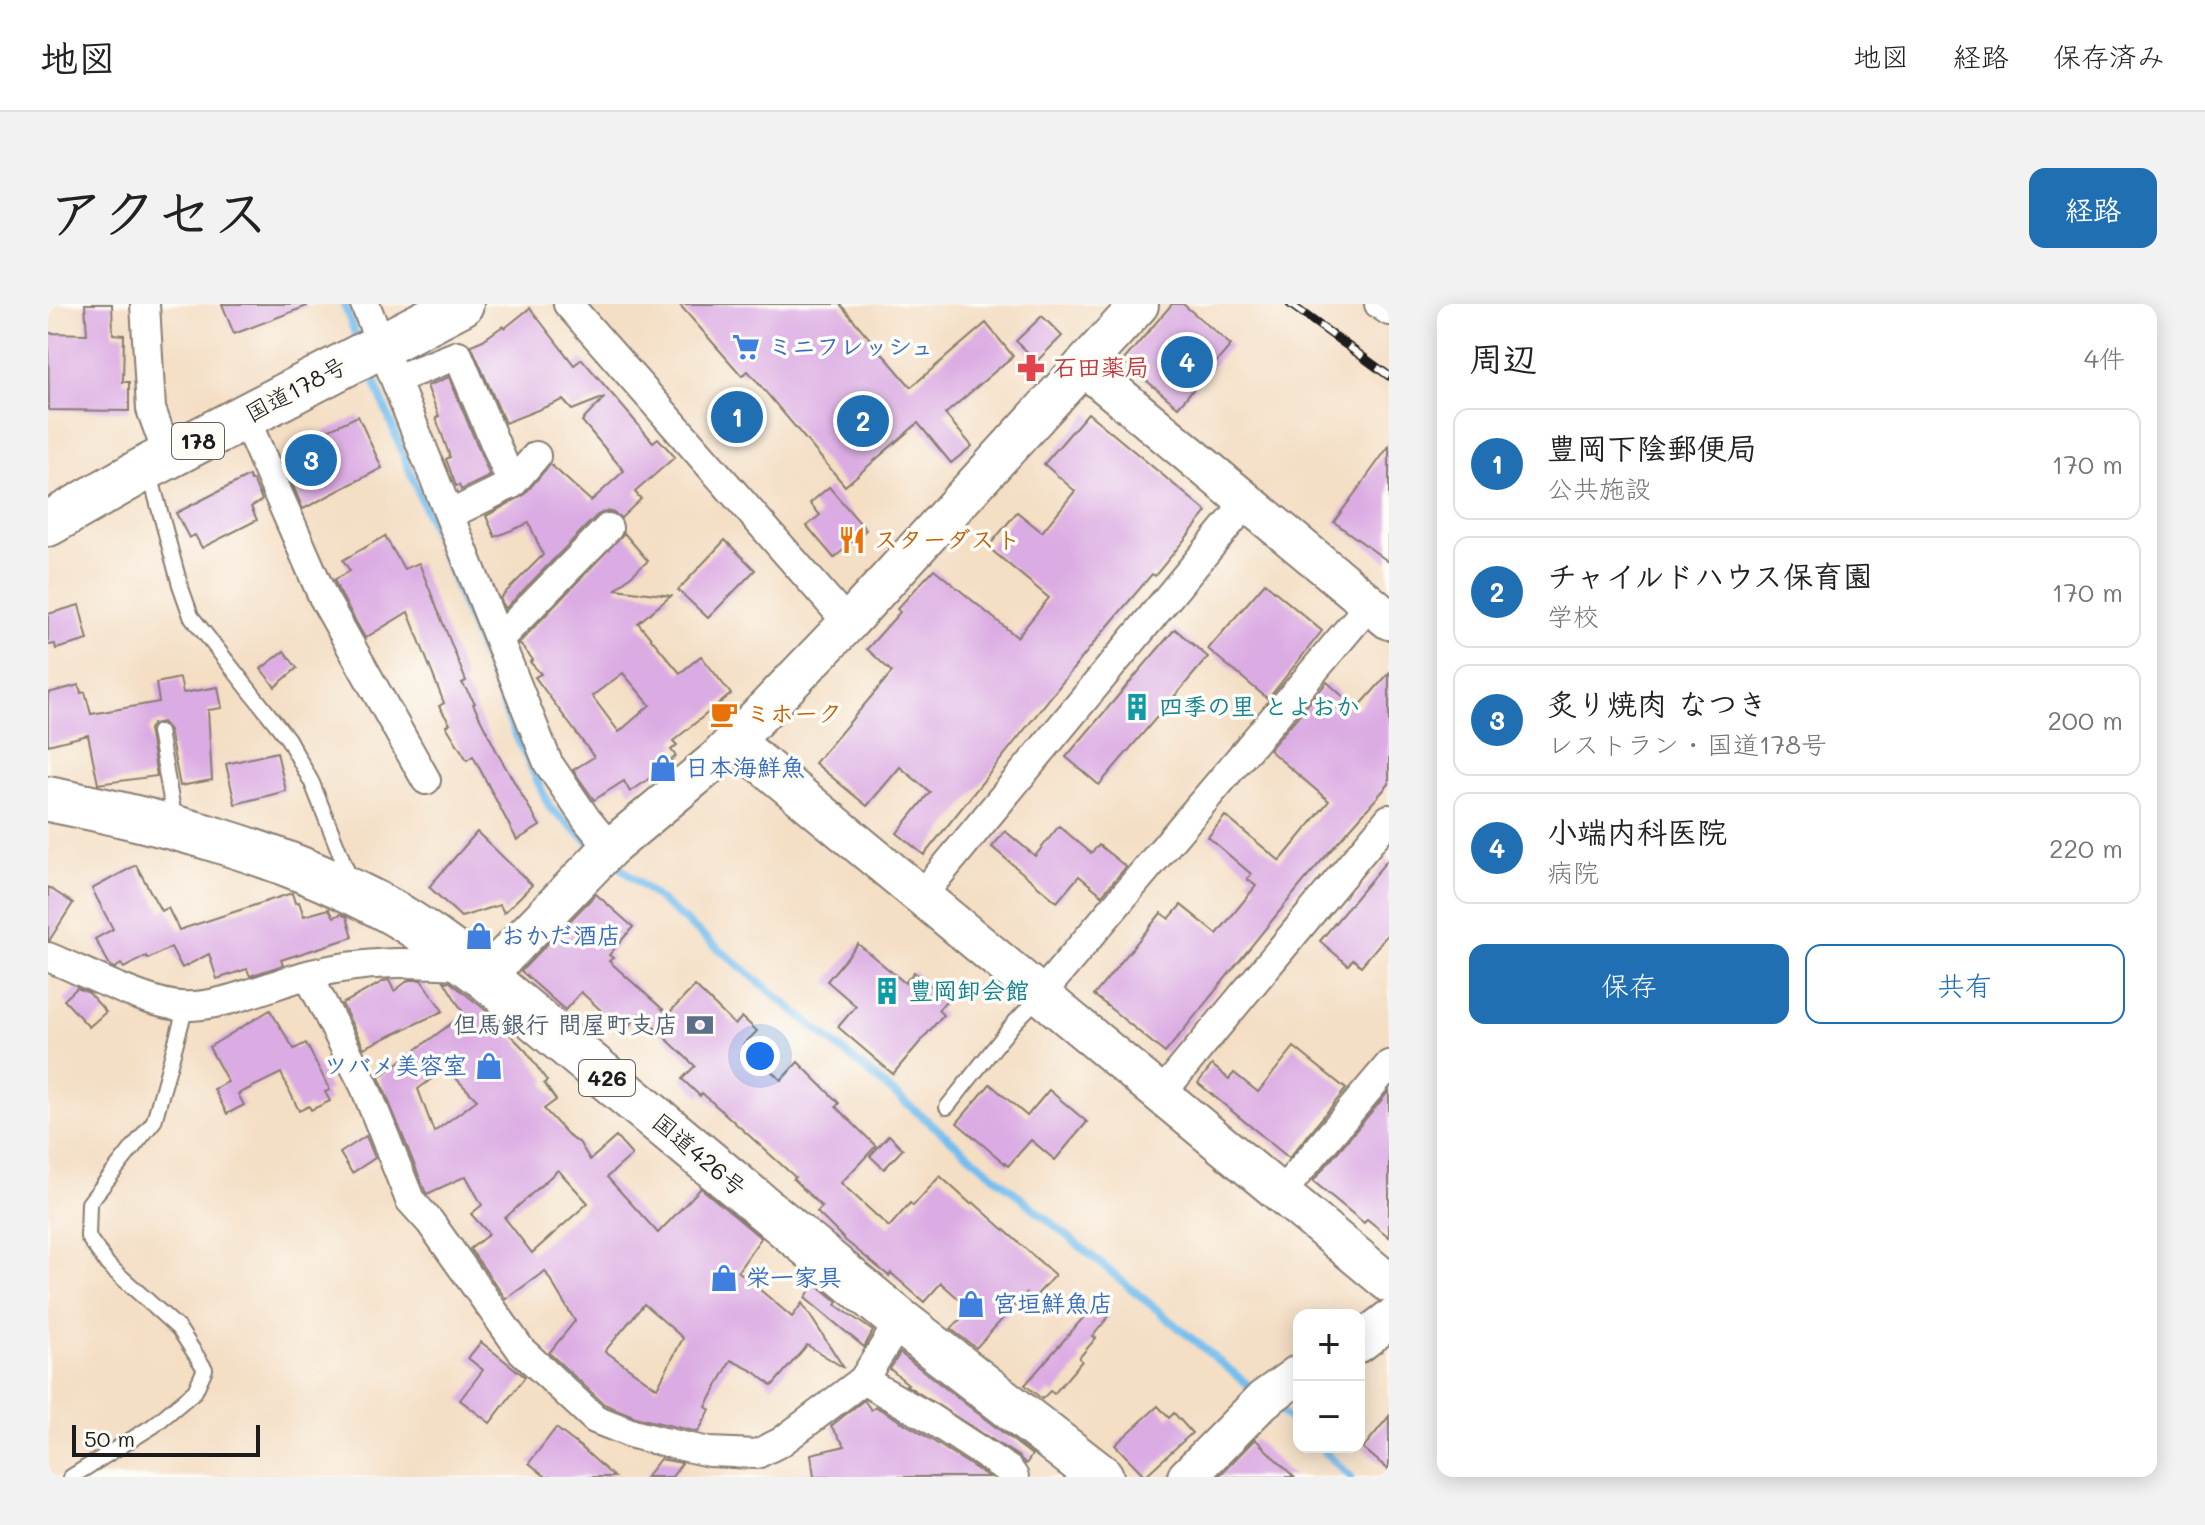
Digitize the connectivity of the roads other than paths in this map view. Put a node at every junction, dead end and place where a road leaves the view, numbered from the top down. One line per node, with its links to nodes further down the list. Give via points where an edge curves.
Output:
1 (145, 304): 12 (street)
2 (365, 304): 8 (street)
3 (461, 304): 8 (highway, 国道178号 / 178)
4 (568, 304): 19 (street)
5 (1139, 304): 9 (street)
6 (1379, 304): 7 (street)
7 (1389, 311)
8 (376, 358): 10 (highway, 国道178号 / 178); 13 (street, via 458,355); 15 (street)
9 (1083, 366): 14 (street); 19 (street)
10 (245, 418): 12 (highway, 国道178号 / 178); 23 (street, via 323,597)
11 (536, 456): 13 (street)
12 (158, 461): 16 (highway, 国道178号 / 178); 28 (lane, via 180,585 191,616 288,739 312,783)
13 (512, 484): 15 (street)
14 (1247, 502): 18 (street); 29 (street)
15 (451, 514): 20 (street)
16 (48, 524)
17 (608, 528): 20 (street)
18 (1379, 612): 33 (street)
19 (848, 623): 22 (street)
20 (500, 638): 27 (street, via 548,763)
21 (159, 732): 26 (lane)
22 (734, 741): 27 (street); 29 (street)
23 (426, 780)
24 (48, 799): 26 (highway, 国道426号 / 426)
25 (1389, 819): 36 (street)
26 (176, 828): 28 (highway, 国道426号 / 426, via 269,857)
27 (610, 848): 31 (street)
28 (357, 895): 31 (highway, 国道426号 / 426, via 424,932)
29 (922, 895): 33 (street)
30 (48, 957): 34 (street, via 154,1000)
31 (477, 972): 32 (street, via 381,962); 41 (highway, 国道426号 / 426)
32 (308, 975): 34 (street); 44 (street, via 365,1087 410,1200 521,1350 595,1419 709,1452 757,1454)
33 (1041, 994): 36 (street); 37 (lane)
34 (186, 1006): 45 (lane, via 154,1121 89,1203 88,1237 108,1265 179,1329 205,1369 195,1391 153,1426)
35 (1389, 1065): 38 (street)
36 (1161, 1094): 38 (street)
37 (947, 1107)
38 (1281, 1193): 39 (street)
39 (1389, 1283)
40 (1389, 1320): 42 (street)
41 (900, 1321): 44 (street); 47 (highway, 国道426号 / 426)
42 (1365, 1338)
43 (1293, 1378): 48 (street, via 1263,1400)
44 (863, 1380): 46 (street, via 928,1417)
45 (71, 1477)
46 (1014, 1477)
47 (1101, 1477)
48 (1187, 1477)

